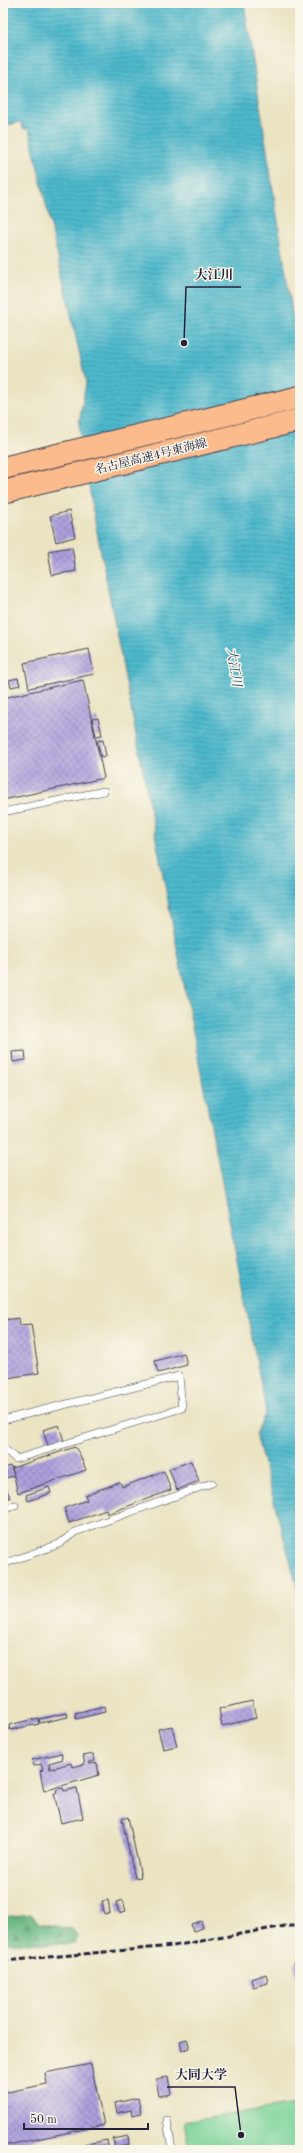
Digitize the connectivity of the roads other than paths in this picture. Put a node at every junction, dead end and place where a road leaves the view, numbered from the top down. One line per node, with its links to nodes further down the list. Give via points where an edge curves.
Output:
1 (300, 397): 3 (highway, 名古屋高速4号東海線)
2 (300, 420): 4 (highway, 名古屋高速4号東海線)
3 (3, 468)
4 (3, 492)
5 (104, 791): 6 (lane)
6 (3, 812)
7 (3, 1420): 8 (lane, via 179,1376 182,1408 16,1459)
8 (3, 1448)
9 (212, 1483): 12 (lane, via 75,1532 58,1544)
10 (14, 1505): 11 (lane)
11 (3, 1510)
12 (3, 1564)
13 (167, 2120): 14 (lane)
14 (172, 2150)

